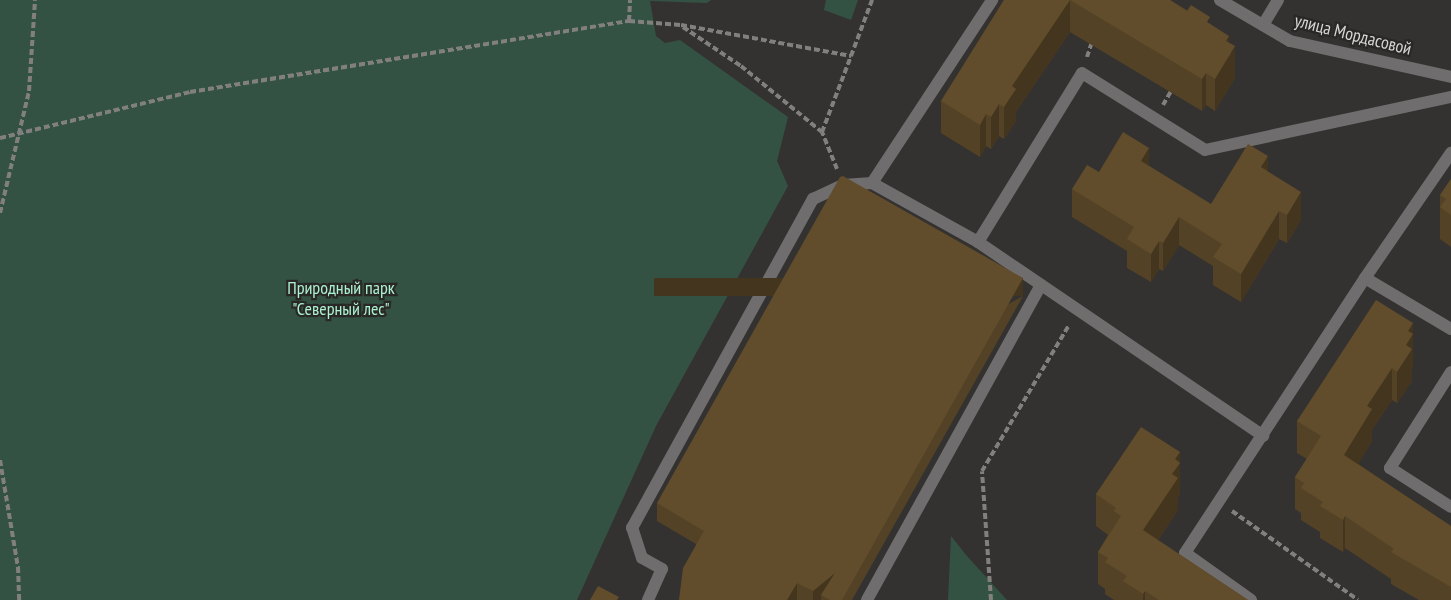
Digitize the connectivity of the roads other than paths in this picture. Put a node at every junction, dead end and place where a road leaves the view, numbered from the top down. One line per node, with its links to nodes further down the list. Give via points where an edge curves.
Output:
1 (992, 0): 8 (street)
2 (1220, 0): 4 (street, улица Мордасовой)
3 (1278, 0): 4 (street)
4 (1263, 25): 5 (street, улица Мордасовой, via 1290,41)
5 (1451, 77)
6 (1451, 97): 9 (street, via 1205,150 1082,73)
7 (1451, 153): 10 (street)
8 (872, 183): 9 (street); 16 (street, via 843,185 813,199 632,528 642,558 662,569)
9 (978, 242): 11 (street)
10 (1365, 278): 12 (street); 14 (street)
11 (1041, 285): 14 (street); 17 (street)
12 (1451, 329)
13 (1451, 372): 15 (street, via 1390,468)
14 (1263, 436): 18 (street, via 1185,553)
15 (1451, 507)
16 (648, 600)
17 (867, 600)
18 (1251, 600)

